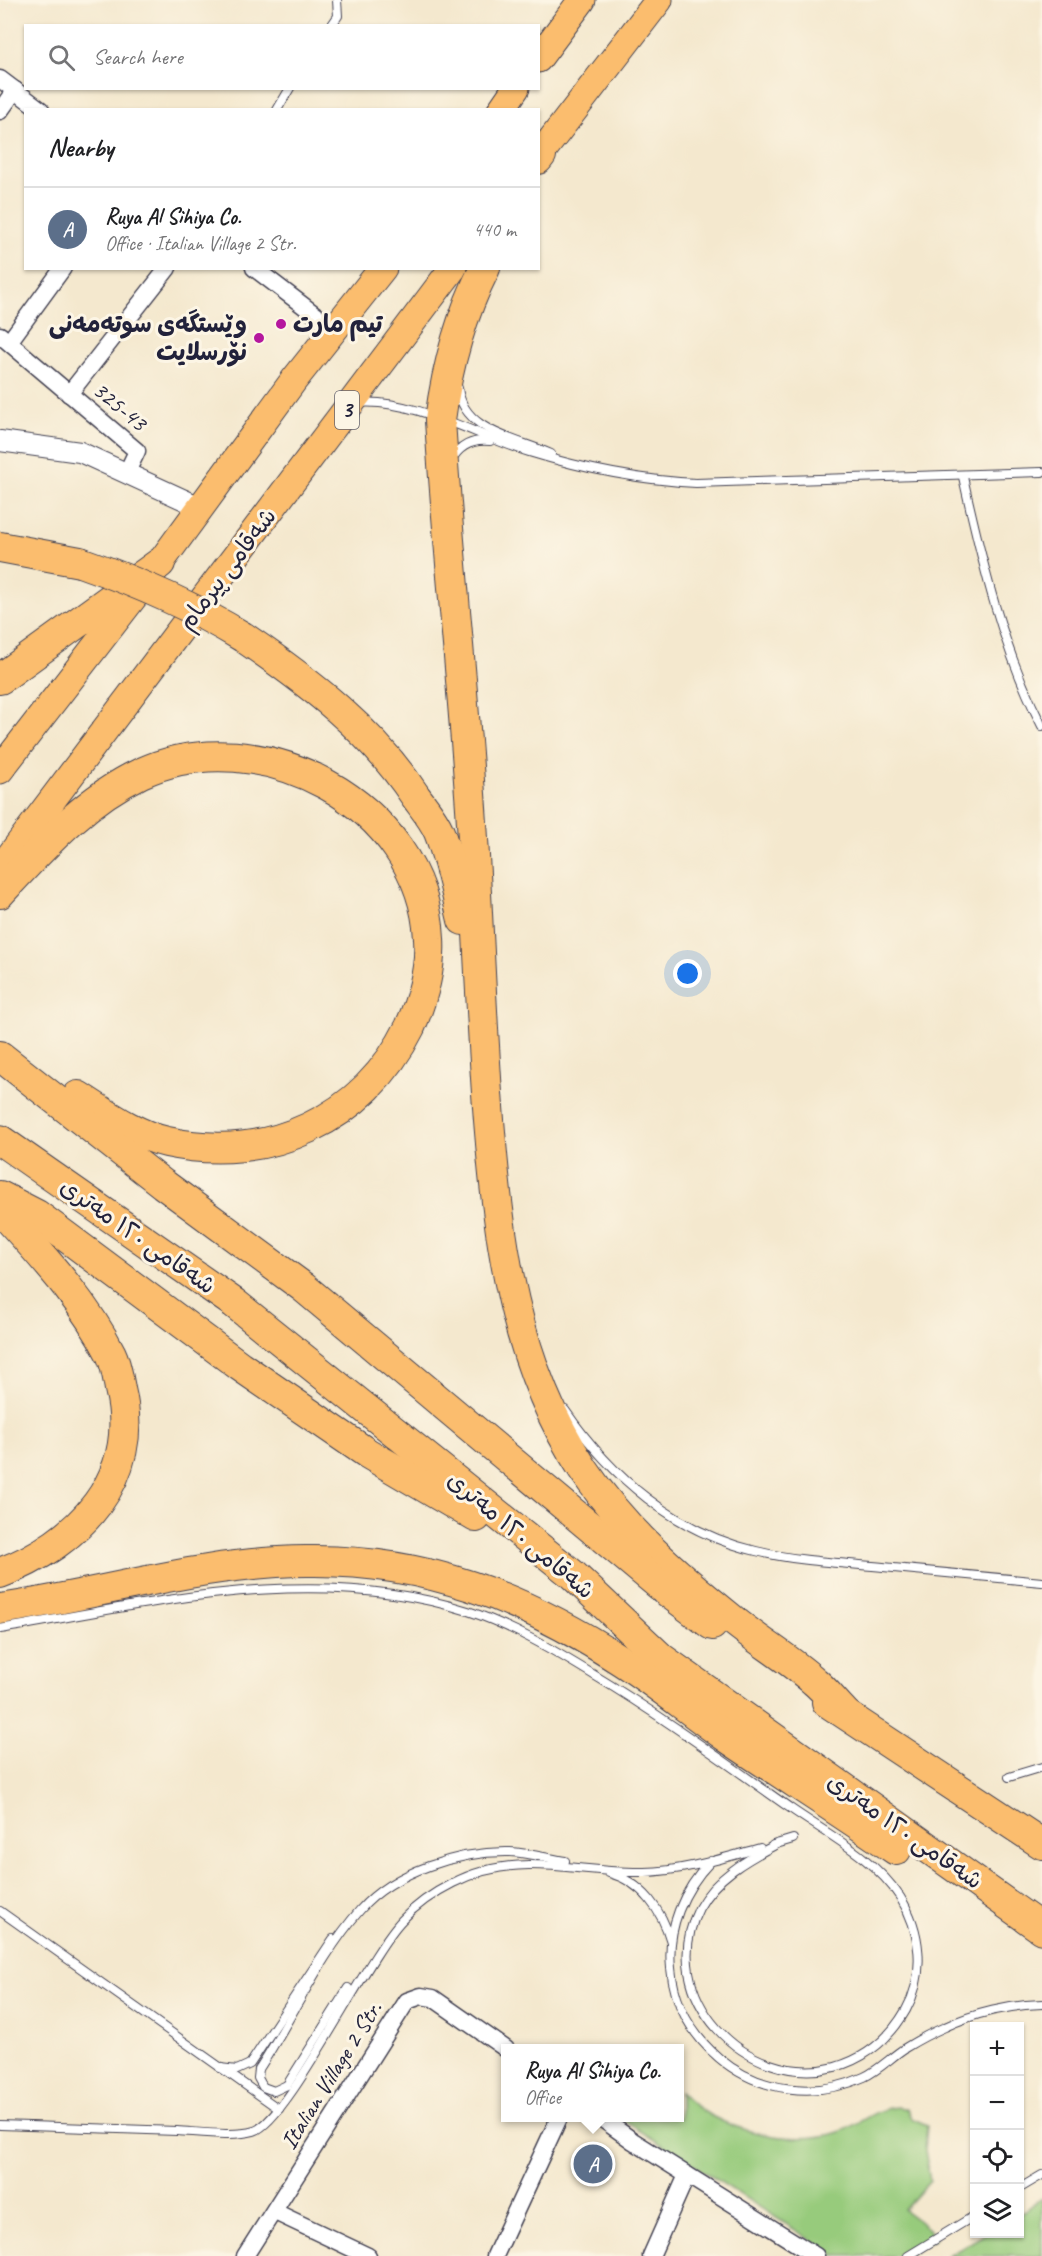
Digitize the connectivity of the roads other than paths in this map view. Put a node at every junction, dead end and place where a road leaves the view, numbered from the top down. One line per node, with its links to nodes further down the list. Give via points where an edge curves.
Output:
1 (336, 0): 4 (lane, via 338,15)
2 (582, 0): 5 (highway)
3 (659, 0): 14 (highway)
4 (332, 24)
5 (540, 56)
6 (0, 79): 7 (street)
7 (15, 90): 10 (street); 13 (street)
8 (289, 90): 11 (lane)
9 (515, 90): 12 (highway)
10 (38, 108)
11 (278, 108)
12 (502, 108)
13 (0, 111)
14 (540, 156)
15 (61, 270): 23 (street)
16 (166, 270): 24 (street)
17 (257, 270): 22 (street)
18 (381, 270): 22 (highway)
19 (452, 270): 25 (highway, شەقامی پیرمام / 3)
20 (486, 270): 26 (highway, via 472,294 450,358)
21 (486, 270): 29 (lane, via 457,377 462,406 476,423)
22 (334, 329): 34 (highway)
23 (5, 338): 24 (street, 325-43)
24 (69, 394): 30 (street, 325-43, via 137,451)
25 (352, 404): 26 (lane, via 391,404); 42 (highway, شەقامی پیرمام / 3)
26 (440, 420): 28 (lane); 33 (highway)
27 (0, 441): 30 (street, via 80,452)
28 (502, 442): 29 (lane); 33 (lane, via 475,441 458,451 449,464)
29 (579, 466): 32 (lane, via 656,481 696,483)
30 (127, 472): 34 (street)
31 (1042, 472): 32 (lane)
32 (963, 477): 40 (lane, via 993,602 1022,688)
33 (445, 500): 44 (highway, via 474,854)
34 (202, 508): 38 (highway)
35 (0, 541): 37 (highway)
36 (0, 547): 37 (highway)
37 (39, 554): 44 (highway, bridge, via 80,562 207,615 310,686 365,732 438,830 451,868)
38 (160, 563): 39 (highway); 41 (highway)
39 (0, 679)
40 (1042, 726)
41 (0, 770)
42 (0, 869)
43 (0, 893): 45 (highway, via 61,830 117,786 176,761 230,756 278,764 320,780 349,798 378,825 402,856 412,874 429,938 424,989 415,1016 385,1068 361,1094 333,1115 293,1135 264,1143 217,1148 163,1141 136,1130 78,1096)
44 (480, 993): 50 (highway, via 495,1192)
45 (0, 1035)
46 (0, 1056): 56 (highway, شەقامی ١٢٠ مەتری, via 303,1287 669,1593 756,1657)
47 (0, 1140): 52 (highway, شەقامی ١٢٠ مەتری, via 234,1303)
48 (0, 1196): 52 (highway, via 37,1215 240,1366 367,1453)
49 (0, 1209): 51 (highway, via 84,1306 112,1356 124,1403 123,1441 114,1477 99,1503 74,1532)
50 (512, 1299): 53 (lane, via 552,1390 592,1445 642,1495 689,1526 736,1545 787,1557); 56 (highway, via 548,1408 605,1499 657,1553 733,1620 814,1681)
51 (0, 1573)
52 (572, 1574): 66 (highway, شەقامی ١٢٠ مەتری, via 661,1658)
53 (1042, 1582)
54 (0, 1609): 67 (highway, via 241,1564 358,1561 464,1582 533,1609 621,1661 957,1894)
55 (0, 1629): 60 (lane, via 159,1602 280,1587 326,1587 381,1591 469,1611 545,1645 653,1711 860,1856 898,1893 916,1932 918,1971 910,2002 897,2026 880,2044 860,2058 816,2071 786,2070 747,2055 717,2031 692,1986 688,1953 700,1907 726,1875)
56 (844, 1712): 61 (highway, شەقامی ١٢٠ مەتری)
57 (1042, 1767): 58 (lane)
58 (1009, 1777)
59 (793, 1839): 60 (lane)
60 (777, 1844): 62 (lane)
61 (1042, 1844)
62 (711, 1861): 63 (lane, via 644,1872); 68 (lane, via 686,1896)
63 (596, 1869): 64 (lane, via 511,1852 467,1857 402,1879); 68 (lane, via 637,1887 663,1921); 69 (lane, via 510,1864 476,1872 412,1910)
64 (362, 1908): 69 (lane, via 342,1932 259,2069 263,2087 274,2091 287,2085 340,1999); 72 (lane, via 343,1924 322,1953 250,2064 237,2070)
65 (0, 1911): 72 (lane)
66 (1042, 1929)
67 (1042, 1940)
68 (670, 1942): 70 (lane, via 675,1990 681,2010 696,2035 744,2076 777,2087 812,2090 844,2084 865,2077 905,2048 948,2025 1010,2007)
69 (380, 1948): 73 (lane)
70 (1042, 2004)
71 (501, 2046): 80 (street, Italian Village 2 Str., via 433,1998 421,1996 406,2001)
72 (219, 2068): 73 (lane)
73 (279, 2109): 76 (lane, via 254,2131)
74 (558, 2122): 85 (street)
75 (607, 2122): 77 (street)
76 (0, 2125)
77 (687, 2175): 82 (street); 86 (street)
78 (1042, 2175): 79 (lane)
79 (1024, 2186)
80 (274, 2212): 83 (street, Italian Village 2 Str.); 84 (street)
81 (970, 2219): 87 (lane)
82 (811, 2255)
83 (245, 2256)
84 (368, 2256)
85 (495, 2256)
86 (651, 2256)
87 (908, 2256)

